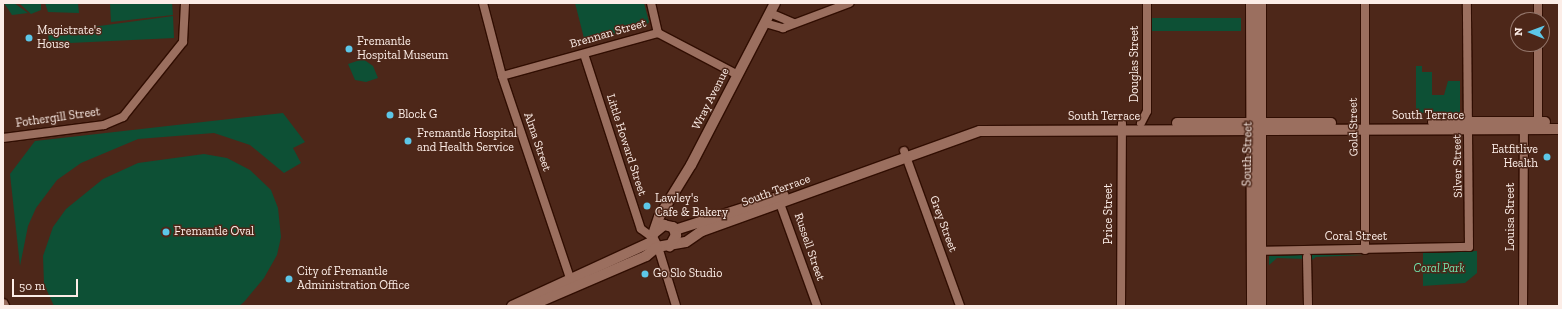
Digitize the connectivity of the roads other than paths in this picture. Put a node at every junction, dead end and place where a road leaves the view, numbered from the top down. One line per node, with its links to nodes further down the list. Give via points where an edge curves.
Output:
1 (185, 3): 28 (street, Fothergill Street, via 183,42 123,117 104,124)
2 (483, 3): 18 (street, Alma Street)
3 (651, 3): 14 (street)
4 (775, 3): 11 (street, Wray Avenue)
5 (849, 3): 13 (street)
6 (1147, 3): 20 (street, Douglas Street, via 1148,104)
7 (1251, 3): 23 (main road, South Street)
8 (1260, 3): 23 (main road, South Street)
9 (1365, 3): 24 (street, Gold Street)
10 (1467, 3): 25 (street, Silver Street)
11 (770, 13): 12 (street, Wray Avenue); 13 (street)
12 (765, 23): 13 (street, via 783,28); 17 (street, Wray Avenue)
13 (794, 23)
14 (658, 32): 16 (street, Brennan Street); 17 (street, Brennan Street)
15 (1538, 52): 21 (street)
16 (584, 54): 18 (street, Brennan Street); 33 (street, Little Howard Street, via 641,229)
17 (738, 75): 31 (street, Wray Avenue)
18 (502, 76): 39 (street, Alma Street)
19 (1559, 122): 21 (street, South Terrace)
20 (1141, 123): 22 (street, South Terrace); 23 (street, South Terrace)
21 (1538, 125): 25 (street, South Terrace); 26 (street, South Terrace); 27 (street, South Terrace)
22 (1122, 126): 23 (street, South Terrace); 29 (street, South Terrace, via 980,131); 45 (street, Price Street)
23 (1257, 126): 24 (street, South Terrace); 37 (main road, South Street)
24 (1366, 126): 25 (street, South Terrace); 36 (street, Gold Street)
25 (1468, 126): 26 (street, South Terrace); 35 (street, Silver Street, via 1471,243)
26 (1524, 129): 49 (street, Louisa Street)
27 (1559, 129)
28 (3, 138)
29 (905, 154): 30 (street, South Terrace); 44 (street, Grey Street)
30 (779, 200): 32 (street, South Terrace); 34 (street, South Terrace); 43 (street, Russell Street)
31 (669, 206): 32 (street); 33 (street, Wray Avenue, via 659,217)
32 (673, 227): 33 (street, South Terrace, via 660,227); 34 (street)
33 (655, 241): 34 (street, South Terrace); 39 (street, via 646,256); 42 (street)
34 (670, 246)
35 (1460, 249): 36 (street, Coral Street)
36 (1365, 250): 37 (street, Coral Street)
37 (1256, 251): 46 (main road, South Street); 47 (main road, South Street)
38 (1307, 257): 48 (street)
39 (571, 283): 40 (street); 41 (street)
40 (512, 306)
41 (530, 306)
42 (676, 306)
43 (817, 306)
44 (960, 306)
45 (1121, 306)
46 (1252, 306)
47 (1260, 306)
48 (1308, 306)
49 (1523, 306)

